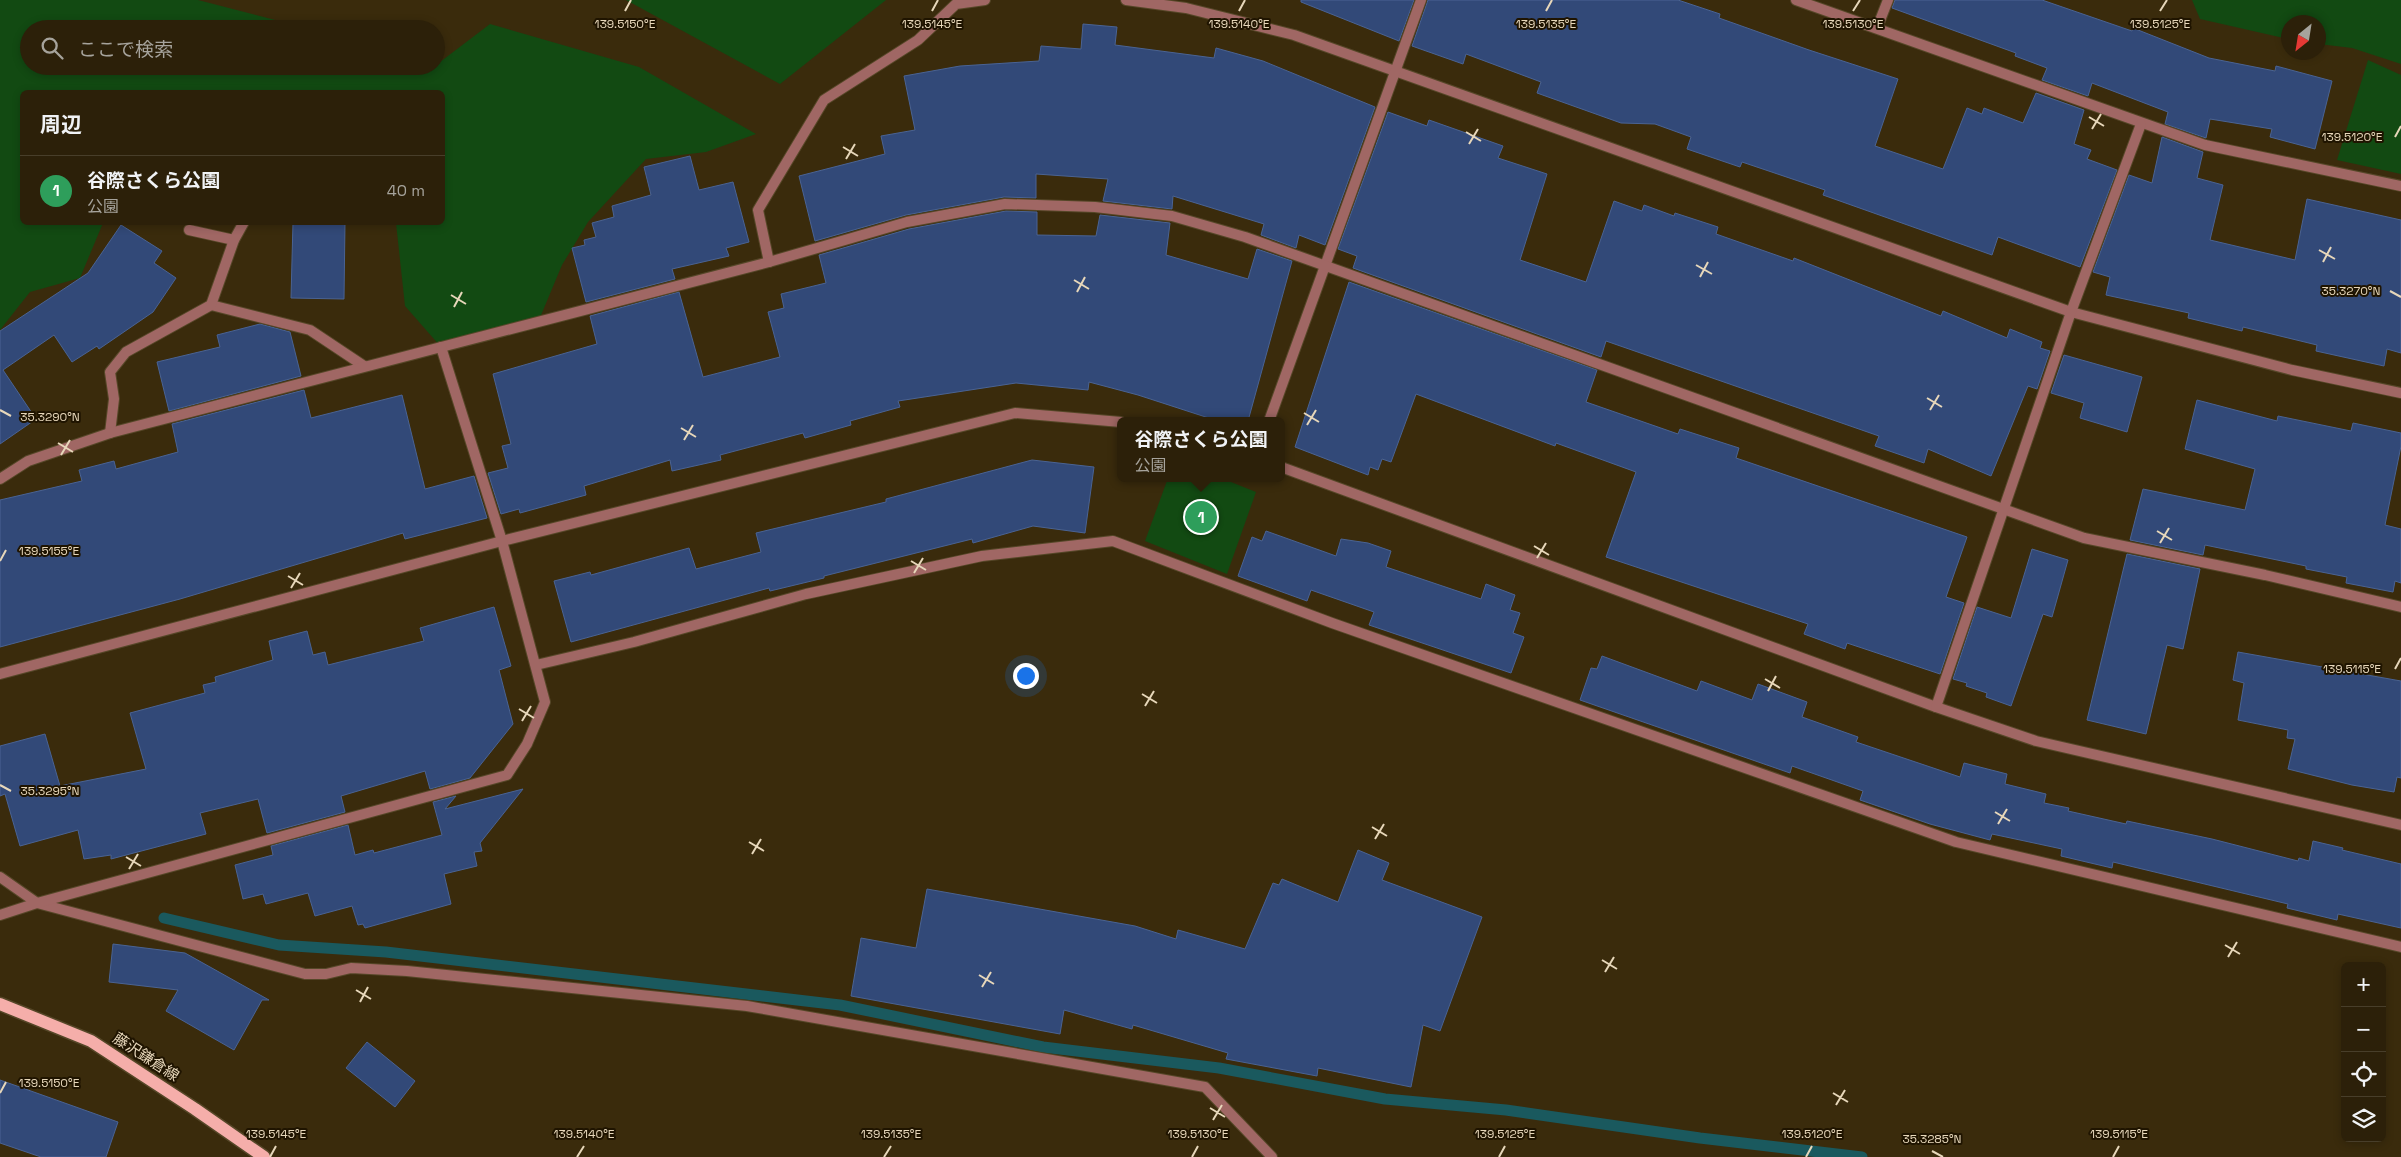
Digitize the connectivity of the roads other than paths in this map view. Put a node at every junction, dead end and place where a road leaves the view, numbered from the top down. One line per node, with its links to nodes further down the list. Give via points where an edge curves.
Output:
1 (985, 0): 13 (street, via 956,4 918,40 824,100 758,210)
2 (1126, 0): 7 (street, via 1186,8 1294,35)
3 (1421, 0): 7 (street)
4 (1796, 0): 6 (street)
5 (1888, 0): 6 (street)
6 (1877, 28): 8 (street)
7 (1395, 71): 14 (street); 16 (street)
8 (2141, 124): 9 (street, via 2205,145); 16 (street)
9 (2401, 186)
10 (242, 225): 12 (street)
11 (189, 230): 12 (street)
12 (234, 240): 15 (street)
13 (769, 262): 14 (street, via 907,222 1005,204 1095,207 1172,216); 17 (street)
14 (1323, 265): 20 (street); 25 (street)
15 (210, 305): 18 (street, via 310,330); 22 (street, via 126,352 110,372 114,399)
16 (2071, 312): 19 (street, via 2292,370); 25 (street)
17 (441, 347): 18 (street); 26 (street)
18 (364, 366): 22 (street)
19 (2401, 393)
20 (1270, 417)
21 (1117, 422): 26 (street, via 1014,412)
22 (110, 433): 24 (street, via 28,461)
23 (1285, 468): 30 (street)
24 (0, 480)
25 (2004, 508): 27 (street, via 2084,538); 30 (street)
26 (502, 541): 28 (street); 29 (street)
27 (2401, 607)
28 (536, 665): 33 (street, via 546,702 527,744 508,775); 35 (street, via 634,642 806,594 982,556 1113,541 1342,626 1956,842)
29 (0, 674)
30 (1936, 707): 31 (street, via 2036,740)
31 (2401, 825)
32 (0, 877): 33 (street)
33 (37, 903): 34 (street); 38 (street, via 305,974 326,974 351,968 407,971 747,1006 1205,1088)
34 (0, 915)
35 (2401, 948)
36 (0, 1004): 37 (main road, 藤沢鎌倉線, via 91,1041)
37 (264, 1157)
38 (1272, 1157)

